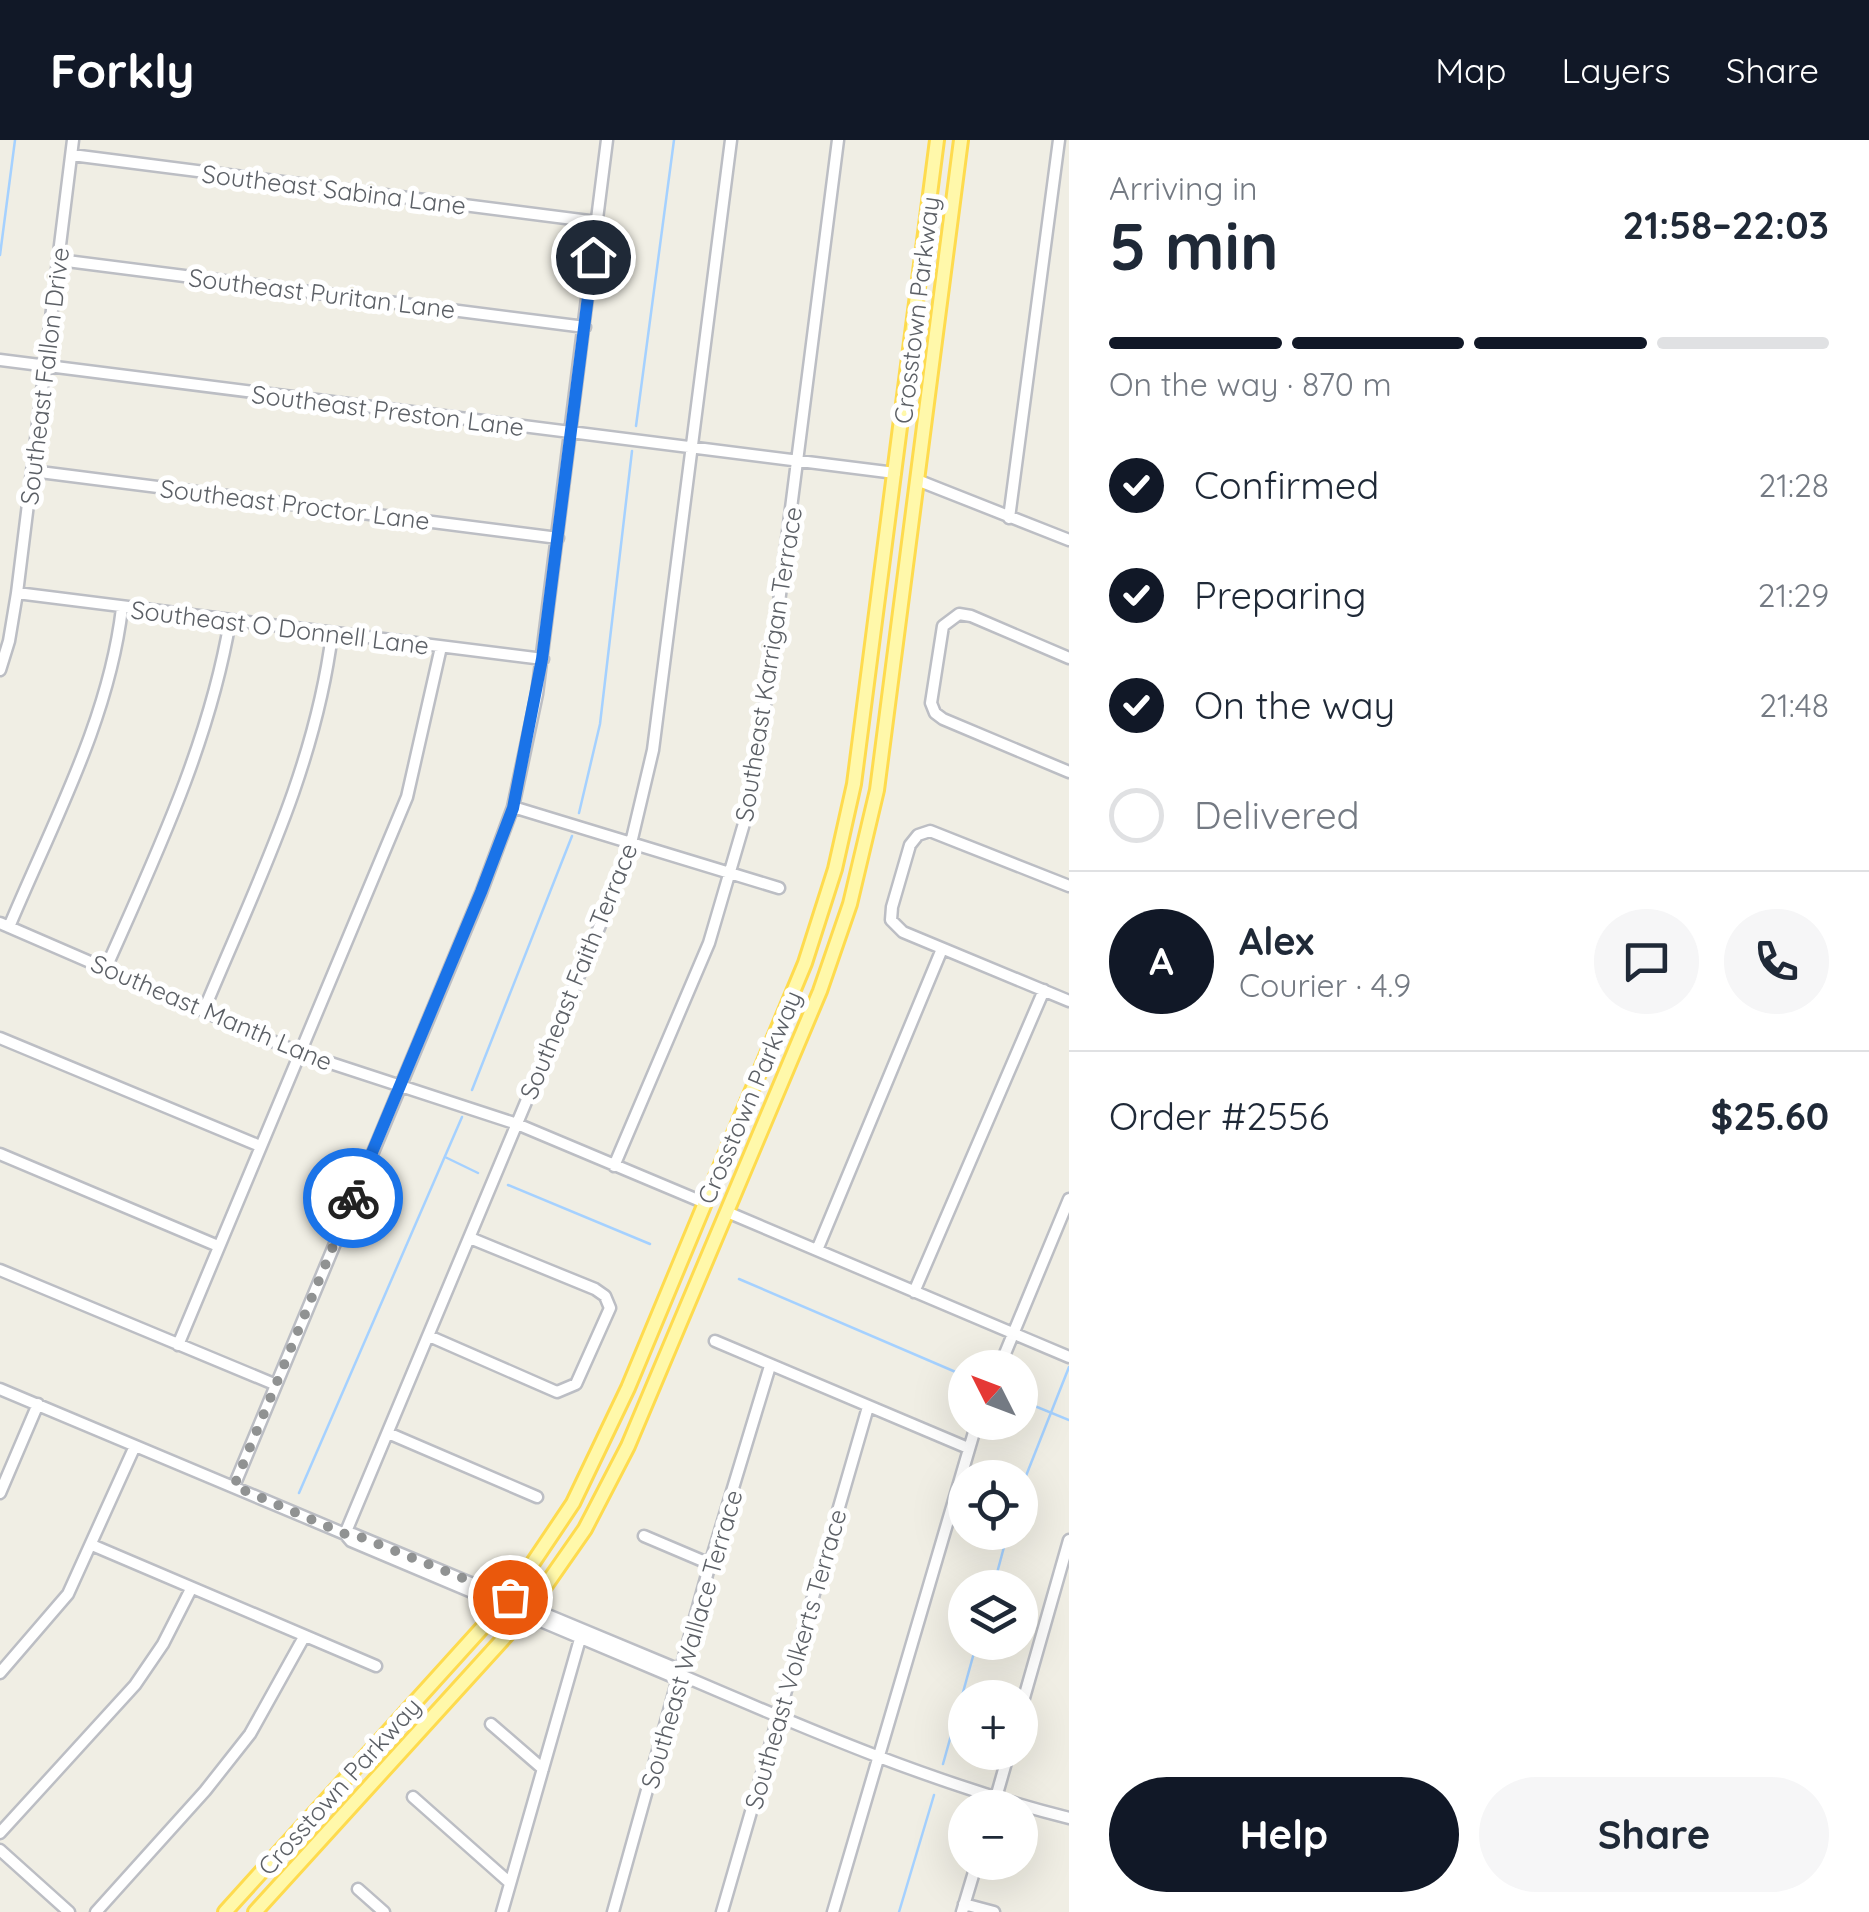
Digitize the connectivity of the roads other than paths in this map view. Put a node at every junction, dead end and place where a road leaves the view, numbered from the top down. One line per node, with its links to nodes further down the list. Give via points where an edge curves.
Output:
1 (74, 140): 8 (street, Southeast Fallon Drive)
2 (608, 140): 10 (street)
3 (731, 140): 17 (street, Southeast Faith Terrace)
4 (838, 140): 18 (street, Southeast Karrigan Terrace)
5 (938, 140): 9 (main road, Crosstown Parkway)
6 (961, 140): 11 (main road, Crosstown Parkway)
7 (1058, 140): 22 (street)
8 (72, 155): 10 (street, Southeast Sabina Lane); 12 (street, Southeast Fallon Drive)
9 (928, 214): 11 (main road); 20 (main road, Crosstown Parkway)
10 (597, 222): 13 (street)
11 (948, 238): 21 (main road, Crosstown Parkway)
12 (59, 260): 13 (street, Southeast Puritan Lane); 15 (street, Southeast Fallon Drive)
13 (585, 326): 16 (street)
14 (0, 360): 15 (street, Southeast Preston Lane)
15 (46, 366): 16 (street, Southeast Preston Lane); 19 (street, Southeast Fallon Drive)
16 (571, 433): 17 (street, Southeast Preston Lane); 23 (street)
17 (692, 448): 18 (street, Southeast Preston Lane); 37 (street, Southeast Faith Terrace, via 653,750)
18 (798, 461): 20 (street, Southeast Preston Lane); 38 (street, Southeast Karrigan Terrace, via 750,803)
19 (32, 470): 23 (street, Southeast Proctor Lane); 25 (street, Southeast Fallon Drive)
20 (895, 473): 30 (main road, Crosstown Parkway)
21 (918, 480): 22 (street); 33 (main road, Crosstown Parkway)
22 (1009, 518): 24 (street)
23 (558, 538): 32 (street)
24 (1069, 540)
25 (17, 593): 26 (street, Southeast O Donnell Lane); 34 (street, Southeast Fallon Drive)
26 (122, 608): 27 (street, Southeast O Donnell Lane); 41 (street, via 103,702)
27 (230, 621): 28 (street, Southeast O Donnell Lane); 43 (street, via 196,758)
28 (332, 634): 29 (street, Southeast O Donnell Lane); 46 (street, via 325,691 301,777)
29 (441, 648): 32 (street, Southeast O Donnell Lane); 50 (street, via 407,797)
30 (873, 650): 33 (main road, via 884,648); 47 (main road, Crosstown Parkway, via 842,841 820,922)
31 (1069, 658): 35 (street, via 959,614 943,626 931,703 938,716)
32 (542, 659): 36 (street)
33 (894, 661): 49 (main road, Crosstown Parkway, via 862,862)
34 (0, 670)
35 (1069, 772)
36 (513, 808): 37 (street); 51 (street)
37 (631, 843): 38 (street); 52 (street, Southeast Faith Terrace)
38 (731, 874): 40 (street); 55 (street, Southeast Karrigan Terrace, via 709,943)
39 (1069, 886): 42 (street, via 930,831 913,840 890,914 894,926)
40 (780, 888)
41 (4, 925): 43 (street, Southeast Manth Lane)
42 (942, 949): 44 (street); 61 (street)
43 (106, 968): 46 (street, Southeast Manth Lane)
44 (1044, 990): 45 (street); 63 (street)
45 (1069, 1001)
46 (204, 1010): 50 (street, Southeast Manth Lane)
47 (777, 1032): 49 (main road, via 782,1044); 57 (main road, Crosstown Parkway)
48 (0, 1038): 53 (street)
49 (796, 1048): 58 (main road, Crosstown Parkway)
50 (300, 1053): 51 (street, Southeast Manth Lane); 53 (street)
51 (400, 1086): 52 (street, Southeast Manth Lane); 71 (street)
52 (517, 1124): 55 (street, Southeast Manth Lane); 59 (street, Southeast Faith Terrace)
53 (260, 1146): 60 (street)
54 (0, 1154): 60 (street)
55 (614, 1166): 57 (street, Southeast Manth Lane)
56 (1069, 1200): 64 (street)
57 (705, 1203): 88 (main road, Crosstown Parkway, via 584,1484)
58 (726, 1212): 61 (street); 89 (main road, Crosstown Parkway, via 614,1477)
59 (470, 1238): 65 (street, Southeast Faith Terrace); 65 (street, via 605,1296 610,1308 576,1384 557,1392)
60 (218, 1246): 67 (street)
61 (817, 1250): 63 (street)
62 (0, 1270): 67 (street)
63 (914, 1292): 64 (street)
64 (1013, 1332): 68 (street); 69 (street)
65 (428, 1336): 75 (street, Southeast Faith Terrace)
66 (715, 1341): 70 (street)
67 (178, 1345): 71 (street)
68 (1006, 1350)
69 (1069, 1357)
70 (770, 1366): 74 (street); 86 (street, Southeast Wallace Terrace)
71 (274, 1384): 79 (street)
72 (0, 1389): 73 (street)
73 (38, 1404): 77 (street); 80 (street)
74 (868, 1407): 78 (street); 96 (street, Southeast Volkerts Terrace)
75 (388, 1433): 81 (street); 82 (street, Southeast Faith Terrace)
76 (971, 1440): 78 (street)
77 (136, 1446): 79 (street); 85 (street)
78 (968, 1448): 98 (street)
79 (234, 1486): 82 (street)
80 (0, 1492)
81 (538, 1497)
82 (345, 1534): 88 (street)
83 (644, 1536): 86 (street)
84 (1069, 1540): 95 (street)
85 (92, 1545): 87 (street); 93 (street, via 68,1594)
86 (710, 1564): 94 (street, Southeast Wallace Terrace)
87 (191, 1589): 90 (street); 104 (street, via 134,1685)
88 (506, 1601): 89 (street); 112 (main road, Crosstown Parkway)
89 (529, 1611): 91 (street); 94 (street); 113 (main road, Crosstown Parkway)
90 (304, 1637): 92 (street); 111 (street, via 250,1734)
91 (580, 1639): 94 (street); 99 (street)
92 (376, 1666)
93 (0, 1673)
94 (681, 1675): 96 (street); 116 (street, Southeast Wallace Terrace)
95 (1029, 1680)
96 (778, 1717): 98 (street); 117 (street, Southeast Volkerts Terrace)
97 (492, 1724): 99 (street)
98 (877, 1759): 100 (street); 118 (street)
99 (543, 1768): 107 (street)
100 (958, 1790)
101 (413, 1797): 107 (street)
102 (1038, 1812): 103 (street)
103 (1069, 1818)
104 (0, 1832)
105 (0, 1850): 110 (street)
106 (972, 1880): 109 (street)
107 (510, 1883): 115 (street)
108 (358, 1889): 114 (street)
109 (963, 1908): 119 (street)
110 (68, 1912)
111 (96, 1912)
112 (224, 1912)
113 (255, 1912)
114 (384, 1912)
115 (502, 1912)
116 (613, 1912)
117 (722, 1912)
118 (833, 1912)
119 (994, 1912)

